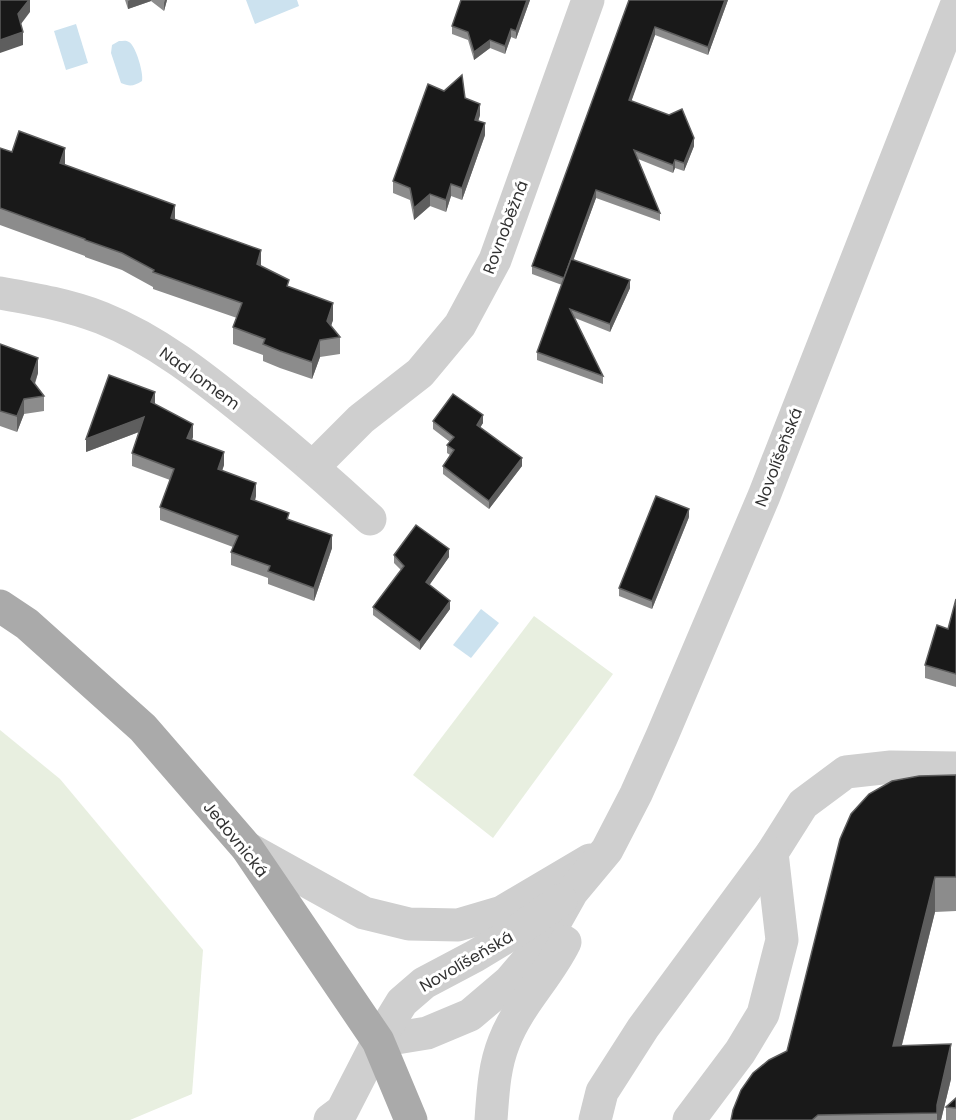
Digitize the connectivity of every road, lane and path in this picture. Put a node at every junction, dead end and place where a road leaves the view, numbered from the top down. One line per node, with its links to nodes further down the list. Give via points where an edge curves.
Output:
1 (588, 0): 5 (street, Rovnoběžná, via 495,260 460,325 420,373 361,419)
2 (956, 6): 3 (street, Novolíšeňská)
3 (950, 38): 10 (street, Novolíšeňská, via 764,496 662,736)
4 (0, 292): 5 (street, Nad lomem, via 101,318 170,353)
5 (313, 467): 6 (street, Nad lomem)
6 (370, 519)
7 (0, 606): 9 (main road, Jedovnická, via 27,624 143,728)
8 (956, 768): 11 (street, via 891,767 846,772 803,804)
9 (247, 848): 10 (street, via 364,914 409,924 458,925 502,912); 13 (main road, Jedovnická)
10 (607, 850): 12 (street, Novolíšeňská); 16 (street, via 560,953 504,1041 495,1073)
11 (771, 853): 17 (street, via 643,1028 602,1092); 18 (street, via 782,940 763,1014)
12 (572, 892): 13 (street, Novolíšeňská, via 518,930 424,982 402,1002); 13 (street, Novolíšeňská, via 545,940 510,981 470,1015 427,1033)
13 (378, 1041): 14 (street, via 342,1110); 15 (main road, Jedovnická)
14 (330, 1120)
15 (411, 1120)
16 (491, 1120)
17 (596, 1120)
18 (689, 1120)

